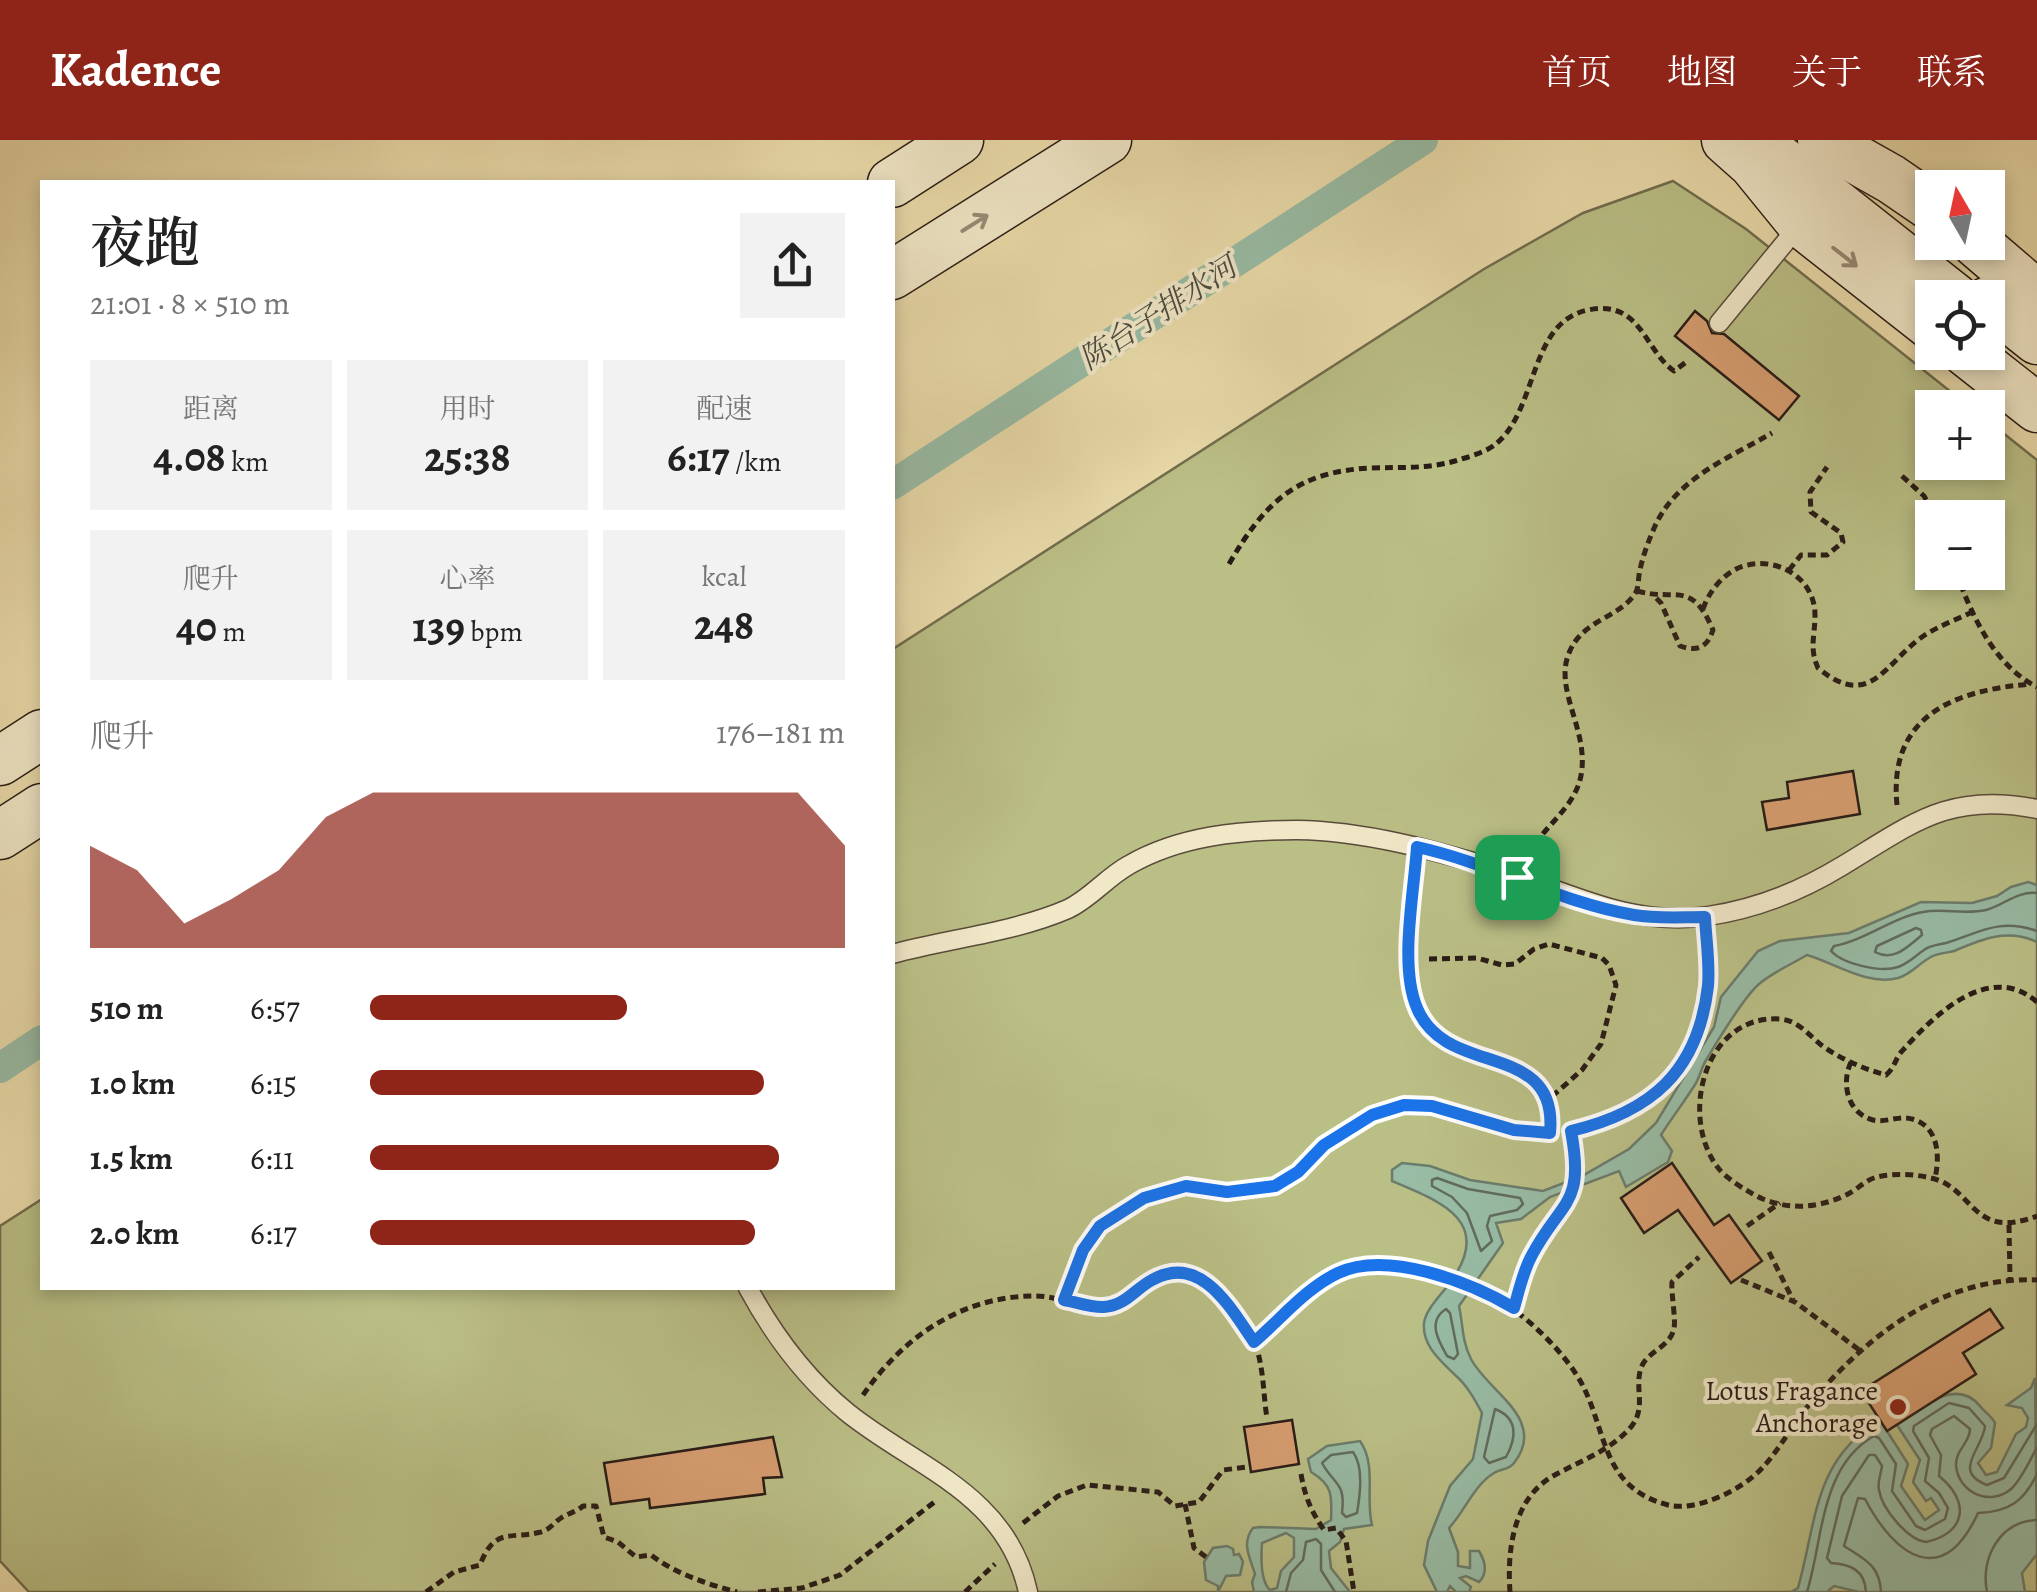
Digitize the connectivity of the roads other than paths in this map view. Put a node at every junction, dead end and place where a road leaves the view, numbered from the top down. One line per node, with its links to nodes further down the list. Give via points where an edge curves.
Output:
1 (959, 140): 7 (street)
2 (1107, 140): 11 (street, one-way to 2)
3 (1726, 140): 9 (street)
4 (1755, 140): 12 (street)
5 (1790, 140): 13 (street)
6 (1822, 140): 8 (street)
7 (895, 182)
8 (1915, 195)
9 (1801, 223): 15 (street, one-way to 15); 17 (lane)
10 (1996, 260): 14 (street)
11 (895, 273)
12 (1932, 280)
13 (1962, 280)
14 (2037, 295)
15 (1915, 313)
16 (2005, 314): 19 (street)
17 (1719, 323)
18 (2005, 336): 20 (street)
19 (2037, 340)
20 (2037, 361)
21 (1989, 370): 22 (street)
22 (2037, 408)
23 (40, 735): 24 (street)
24 (0, 761)
25 (40, 809): 27 (street)
26 (2037, 809): 28 (lane, via 1970,804 1924,816 1797,890 1705,917 1636,915 1417,847 1356,835 1297,830 1179,842 1124,867 1070,908)
27 (0, 835)
28 (895, 953)
29 (749, 1290): 30 (lane, via 790,1356 850,1414 956,1484 1009,1544)
30 (1028, 1592)

